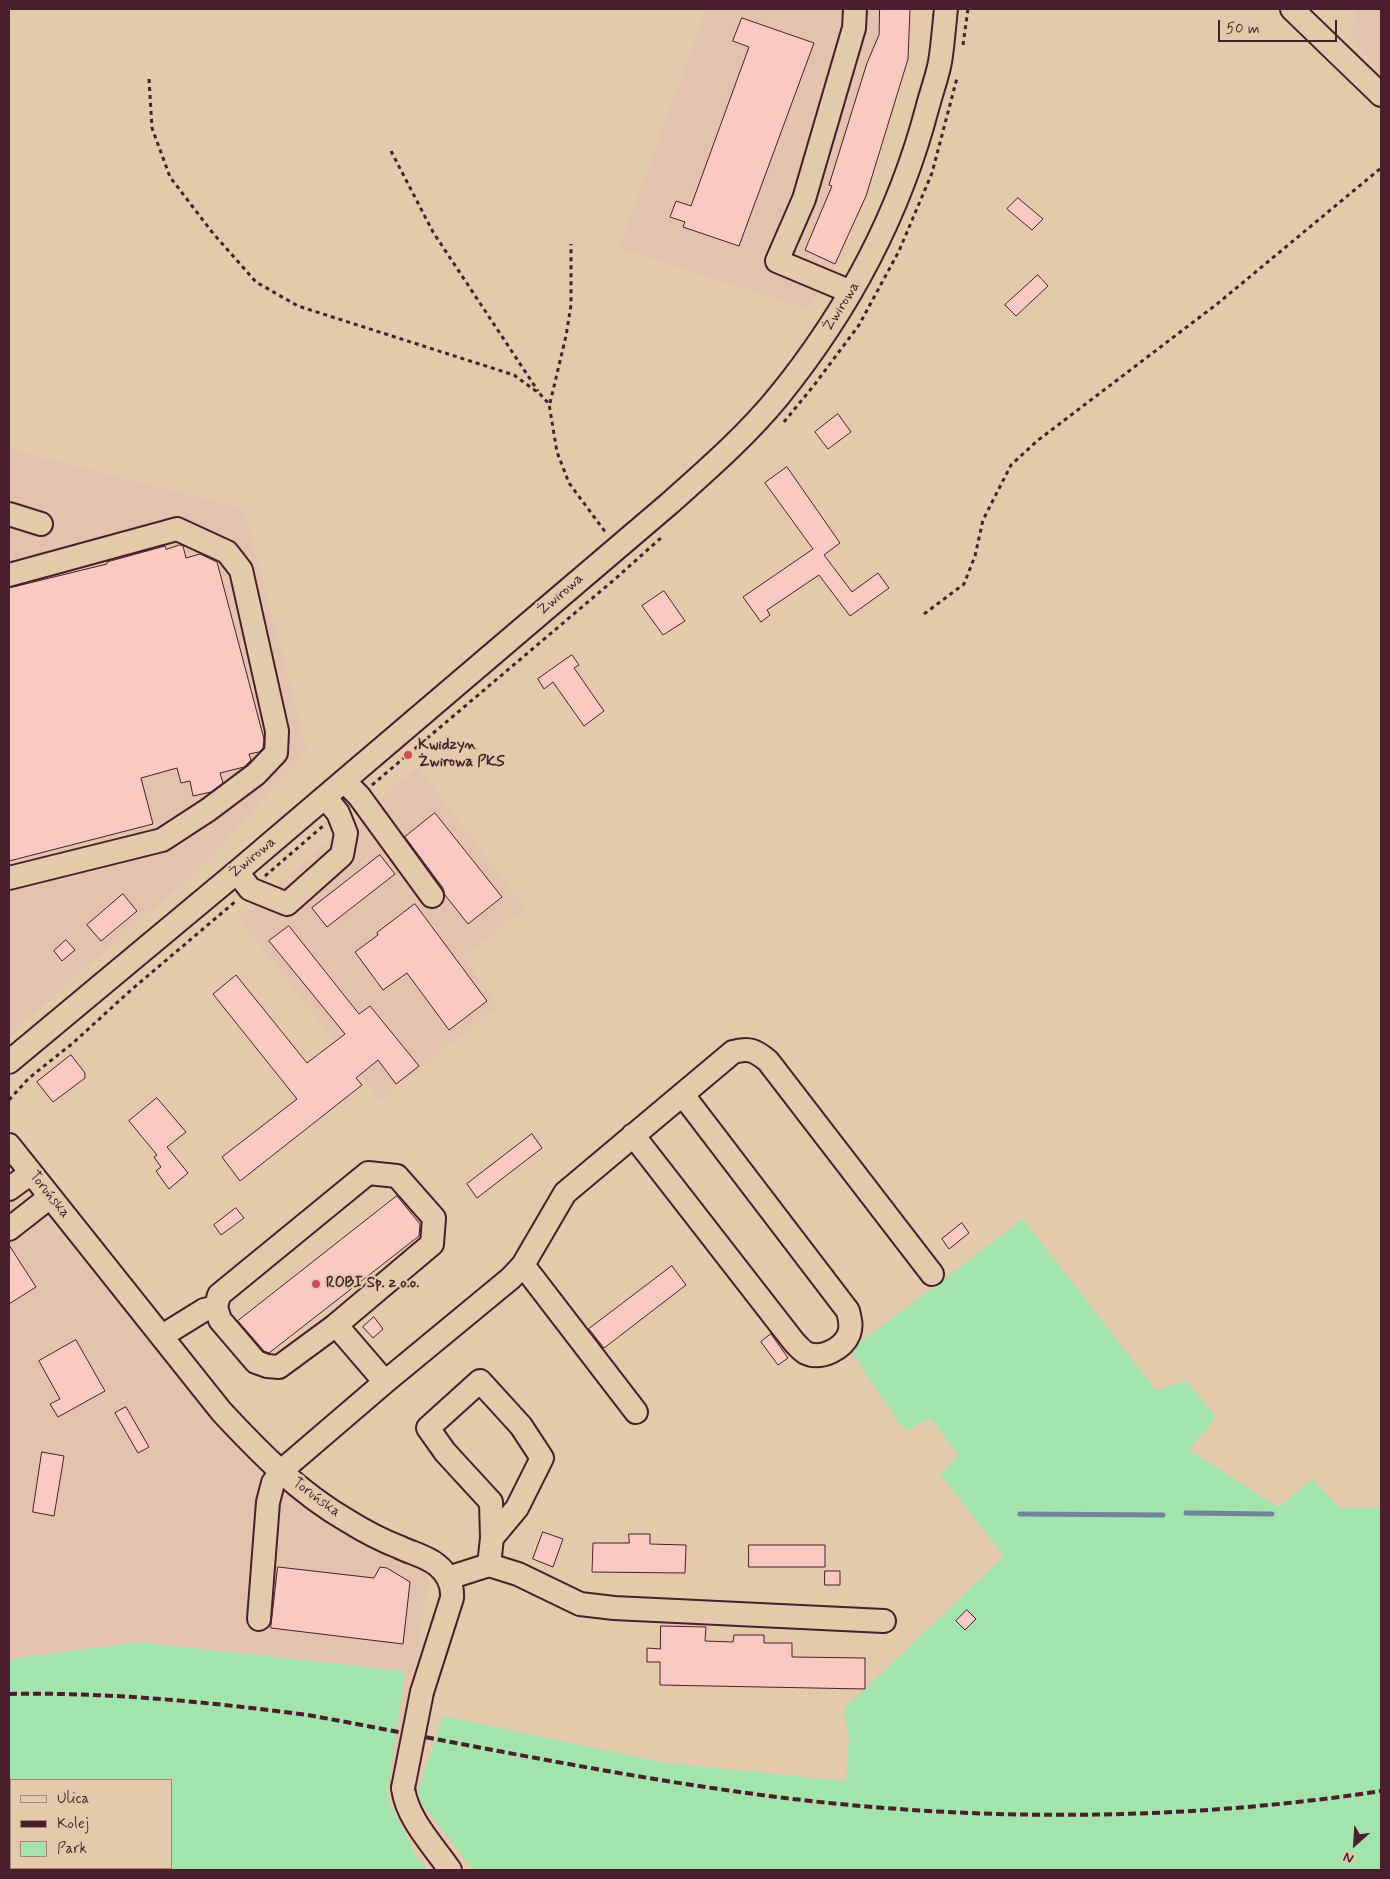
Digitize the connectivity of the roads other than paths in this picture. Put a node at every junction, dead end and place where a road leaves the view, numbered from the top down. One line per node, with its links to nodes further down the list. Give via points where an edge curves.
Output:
1 (855, 9): 5 (street, via 854,28 804,199 777,261)
2 (946, 9): 5 (street, Żwirowa, via 940,62 920,135 894,206)
3 (1292, 9): 4 (street)
4 (1381, 95)
5 (851, 292): 9 (street, Żwirowa, via 823,337 771,405 726,453)
6 (9, 514): 7 (street)
7 (41, 524)
8 (9, 575): 12 (street, via 177,529 227,552 241,570 277,730 276,753 256,774 162,840)
9 (344, 781): 10 (street, Żwirowa); 13 (street)
10 (326, 797): 11 (street, Żwirowa); 11 (street, via 338,813 346,833 342,855 286,904 250,889)
11 (237, 872): 14 (street, Żwirowa)
12 (9, 878)
13 (432, 896)
14 (9, 1062)
15 (683, 1094): 16 (street); 16 (street, via 848,1311 851,1324 845,1341 829,1353 817,1356 805,1352 794,1342); 23 (street, via 733,1052 744,1049 756,1051 768,1061)
16 (632, 1135): 22 (street, via 565,1193)
17 (9, 1145): 18 (street, Toruńska)
18 (31, 1173): 19 (street); 20 (street, Toruńska)
19 (9, 1189)
20 (50, 1197): 21 (street); 26 (street, Toruńska)
21 (9, 1229)
22 (523, 1266): 27 (street); 28 (street)
23 (932, 1274)
24 (216, 1307): 25 (street, via 220,1320 256,1362 267,1366 279,1367); 25 (street, via 219,1295 368,1174 397,1176 434,1218 432,1244); 26 (street, via 204,1310)
25 (336, 1326): 27 (street)
26 (162, 1336): 29 (street, Toruńska, via 221,1411)
27 (385, 1382): 29 (street)
28 (636, 1412)
29 (280, 1472): 32 (street, Toruńska, via 345,1520 438,1565); 33 (street, via 268,1502)
30 (492, 1538): 30 (street, via 491,1502 445,1452 428,1428 480,1381 521,1426 542,1458 517,1508); 31 (street)
31 (489, 1565): 32 (street); 34 (street, via 518,1574 580,1604)
32 (448, 1578): 35 (street, bridge, via 453,1588 452,1598 422,1692 403,1788 411,1814)
33 (259, 1619)
34 (884, 1621)
35 (450, 1870)

